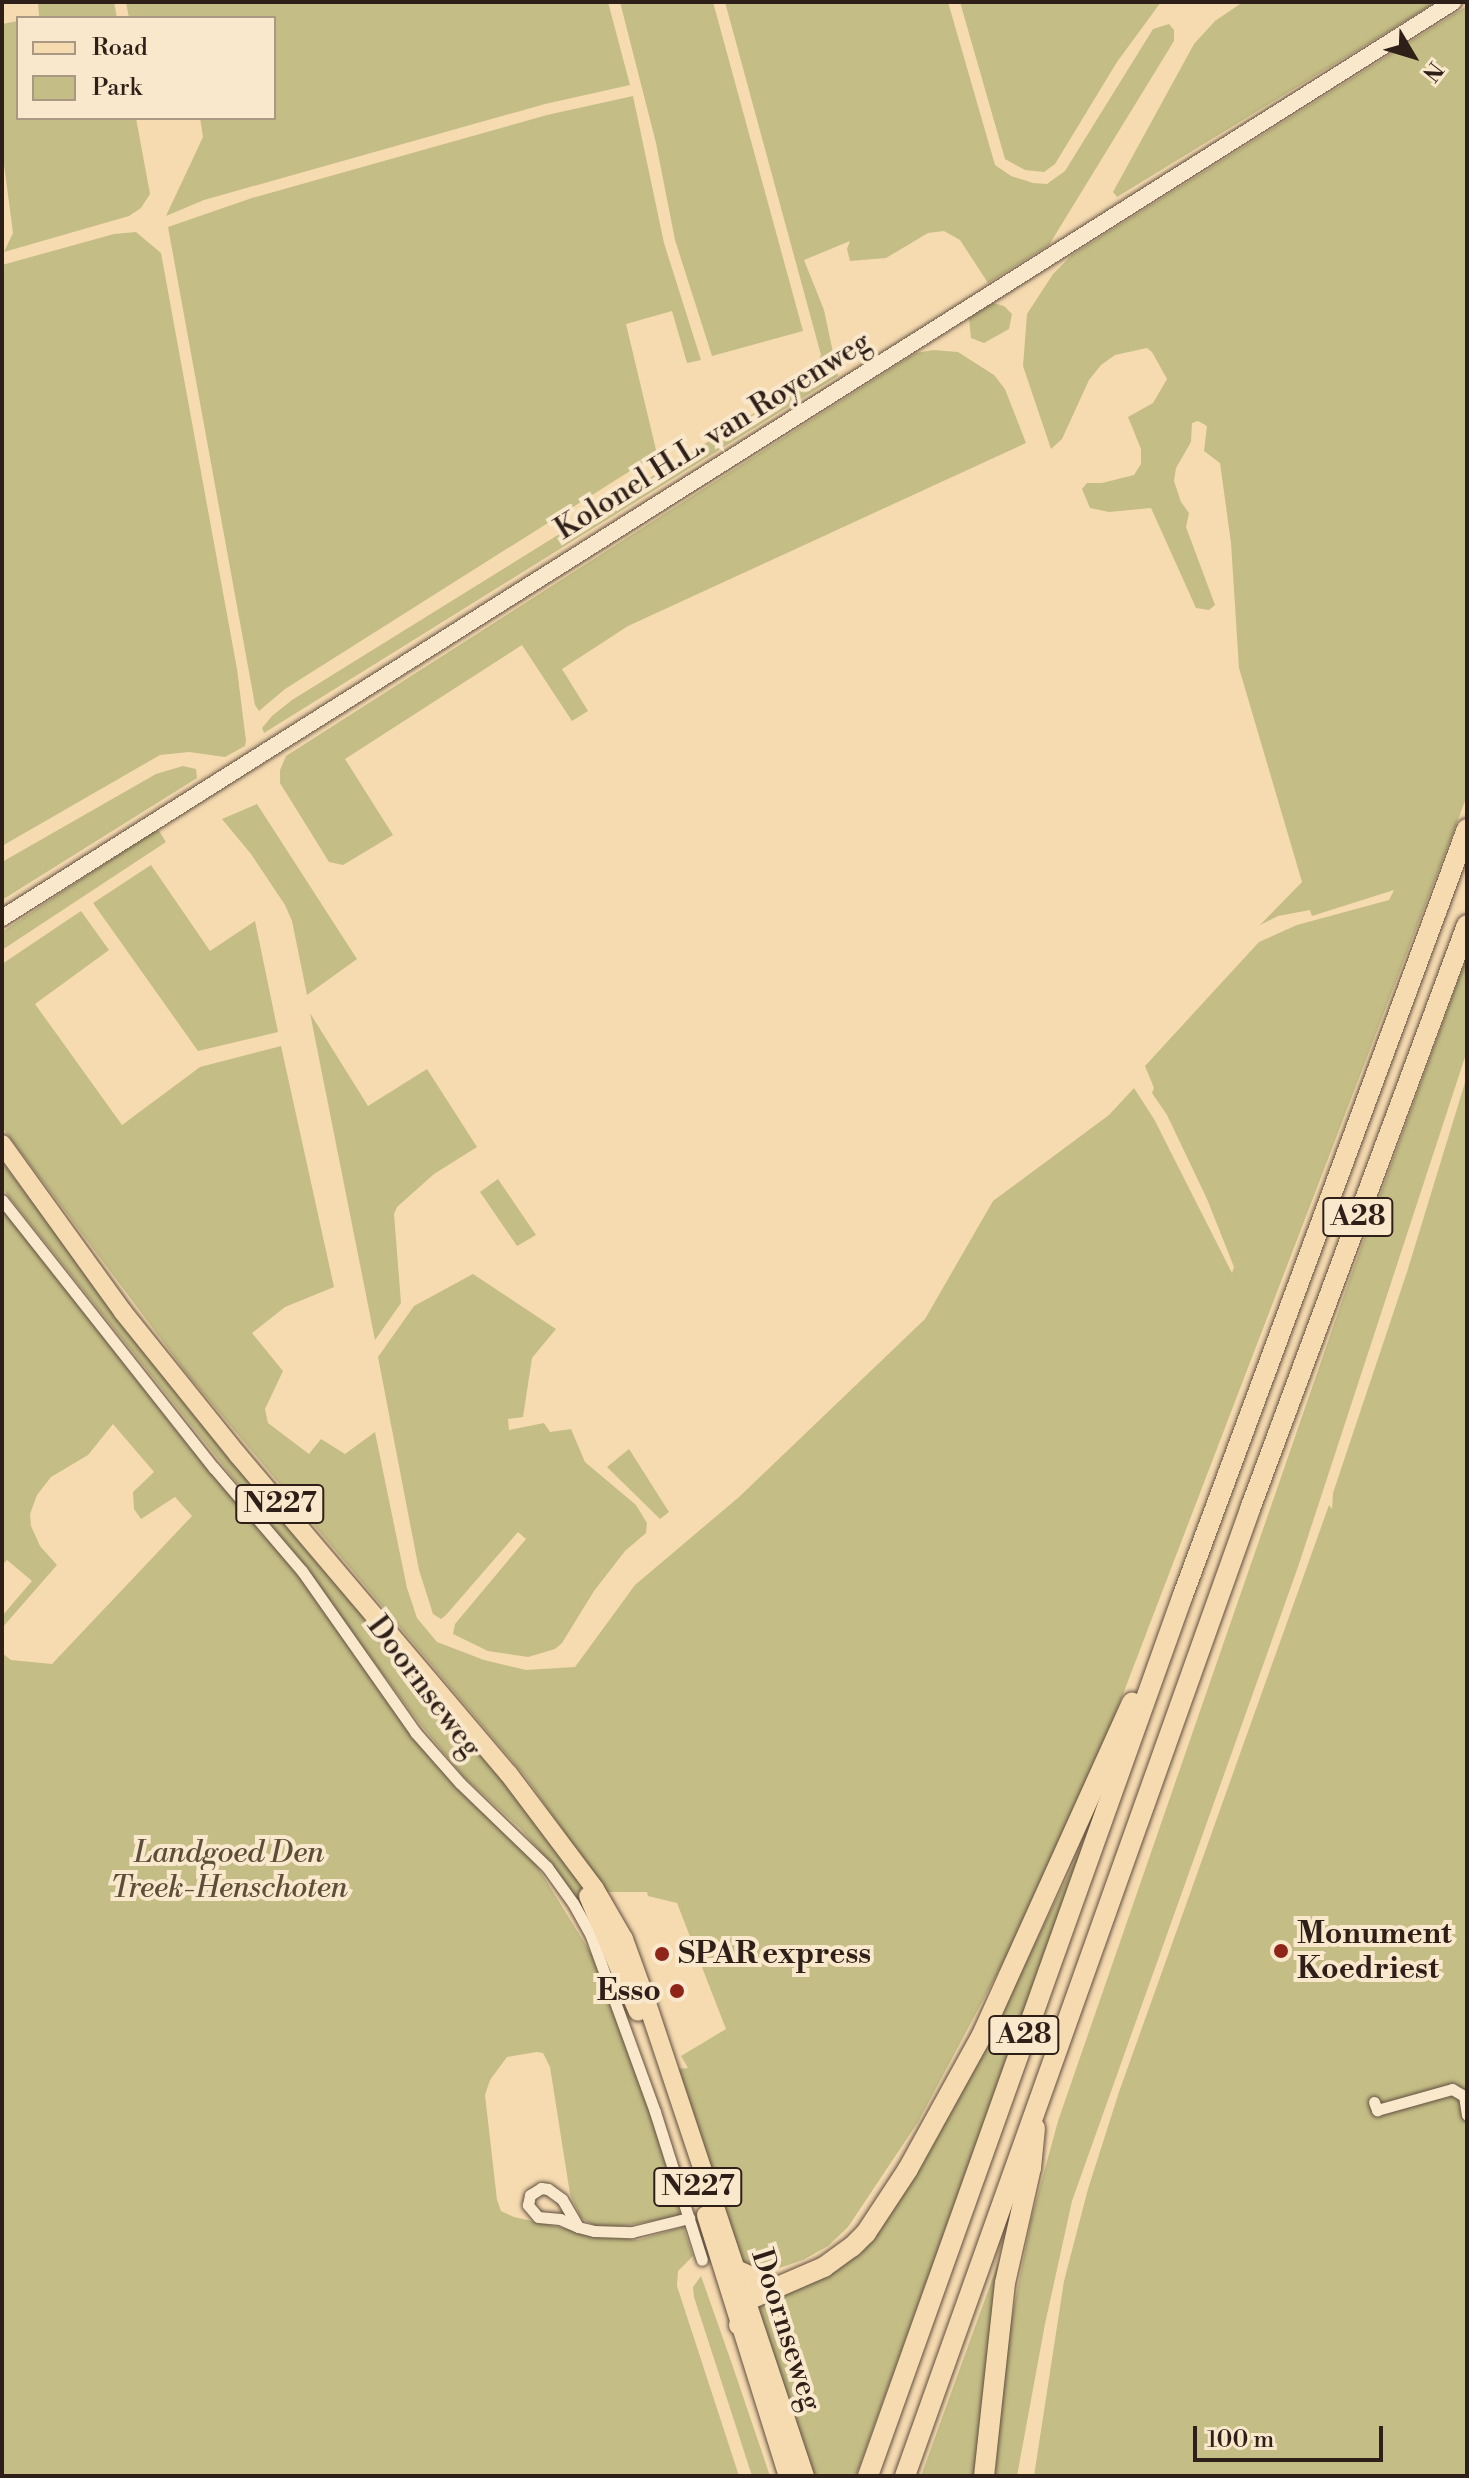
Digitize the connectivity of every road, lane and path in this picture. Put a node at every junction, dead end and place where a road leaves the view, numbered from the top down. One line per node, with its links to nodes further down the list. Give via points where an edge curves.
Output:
1 (1453, 2): 3 (street, Kolonel H.L. van Royenweg)
2 (1467, 829): 7 (highway, A28)
3 (2, 918)
4 (1467, 925): 9 (highway, A28)
5 (4, 1150): 8 (main road, Doornseweg / N227, via 123,1312 238,1455)
6 (2, 1200): 12 (street, Doornseweg, via 302,1571 415,1732 547,1867 573,1903 591,1936)
7 (1183, 1595): 16 (highway, A28, via 1015,1966 908,2169 852,2247 824,2267); 21 (highway, A28)
8 (508, 1773): 15 (main road, Doornseweg / N227, via 595,1889 624,1939); 18 (main road, Doornseweg / N227, via 585,1889 633,2000 691,2164)
9 (1039, 2096): 22 (highway, A28); 23 (highway, A28, via 1031,2168 1005,2283)
10 (1374, 2102): 11 (street, via 1377,2110 1452,2089 1464,2096)
11 (1467, 2115)
12 (689, 2218): 13 (street, via 626,2233); 14 (street, Doornseweg)
13 (578, 2227): 13 (street, via 555,2193 541,2188 530,2195 528,2205 538,2217)
14 (702, 2260)
15 (738, 2271): 16 (highway); 17 (main road, Doornseweg / N227)
16 (775, 2287): 17 (highway, A28)
17 (748, 2301): 18 (highway); 20 (main road, Doornseweg / N227)
18 (739, 2325): 19 (main road, Doornseweg / N227)
19 (788, 2476)
20 (805, 2476)
21 (868, 2476)
22 (905, 2476)
23 (984, 2476)

